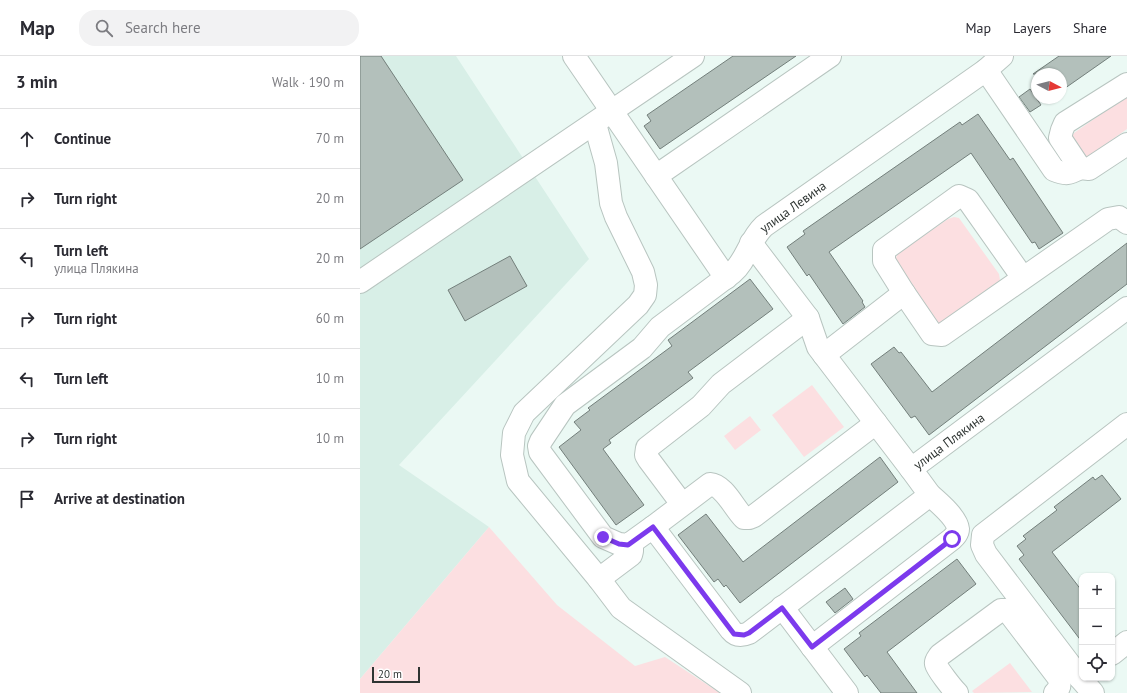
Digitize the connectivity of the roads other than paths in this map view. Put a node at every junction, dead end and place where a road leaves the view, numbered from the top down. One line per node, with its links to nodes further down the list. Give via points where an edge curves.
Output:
1 (574, 56): 7 (street)
2 (693, 56): 4 (street)
3 (830, 56): 10 (street)
4 (670, 63): 7 (street)
5 (994, 63): 9 (street, via 1054,170 1069,174); 12 (street, улица Левина, via 764,226)
6 (1127, 84): 9 (street, via 1065,124 1060,138)
7 (604, 118): 10 (street); 15 (street); 27 (street, via 611,204 643,272 646,285 644,295 638,304 524,413 514,432 512,455 518,481)
8 (1127, 144): 9 (street, via 1089,169)
9 (1080, 168)
10 (656, 176): 13 (street)
11 (1127, 223): 14 (street, via 1119,217 1108,218)
12 (751, 243): 13 (street, улица Левина, via 740,266); 18 (street)
13 (726, 278): 26 (street, улица Левина, via 660,327 642,348 565,405 539,446 540,452 603,537 623,545)
14 (1024, 278): 16 (street, via 942,335 932,334); 16 (street, via 968,200 959,196 884,250 884,261)
15 (360, 282)
16 (904, 293): 19 (street)
17 (1127, 308): 22 (street, улица Плякина)
18 (808, 318): 19 (street, via 818,347); 24 (street, via 721,384 701,406 647,448 646,455 649,460)
19 (824, 355): 20 (street)
20 (876, 423): 22 (street); 24 (street, via 754,516 744,518 715,484 706,486)
21 (1127, 424): 32 (street, via 983,535 982,545 986,554)
22 (911, 469): 23 (street, улица Плякина)
23 (930, 495): 28 (street); 30 (street, улица Плякина, via 956,522 957,534)
24 (682, 504): 25 (street)
25 (653, 527): 26 (street); 28 (street, via 734,634 749,633)
26 (632, 543): 27 (street, via 631,555)
27 (599, 579): 33 (street, via 621,608)
28 (782, 608): 30 (street)
29 (1127, 642): 31 (street)
30 (812, 647): 34 (street)
31 (1115, 652)
32 (1085, 682)
33 (740, 693)
34 (847, 693)
35 (956, 693): 36 (street, via 938,669 937,659 1001,610 1006,610 1058,677 1060,688)
36 (1055, 693)

